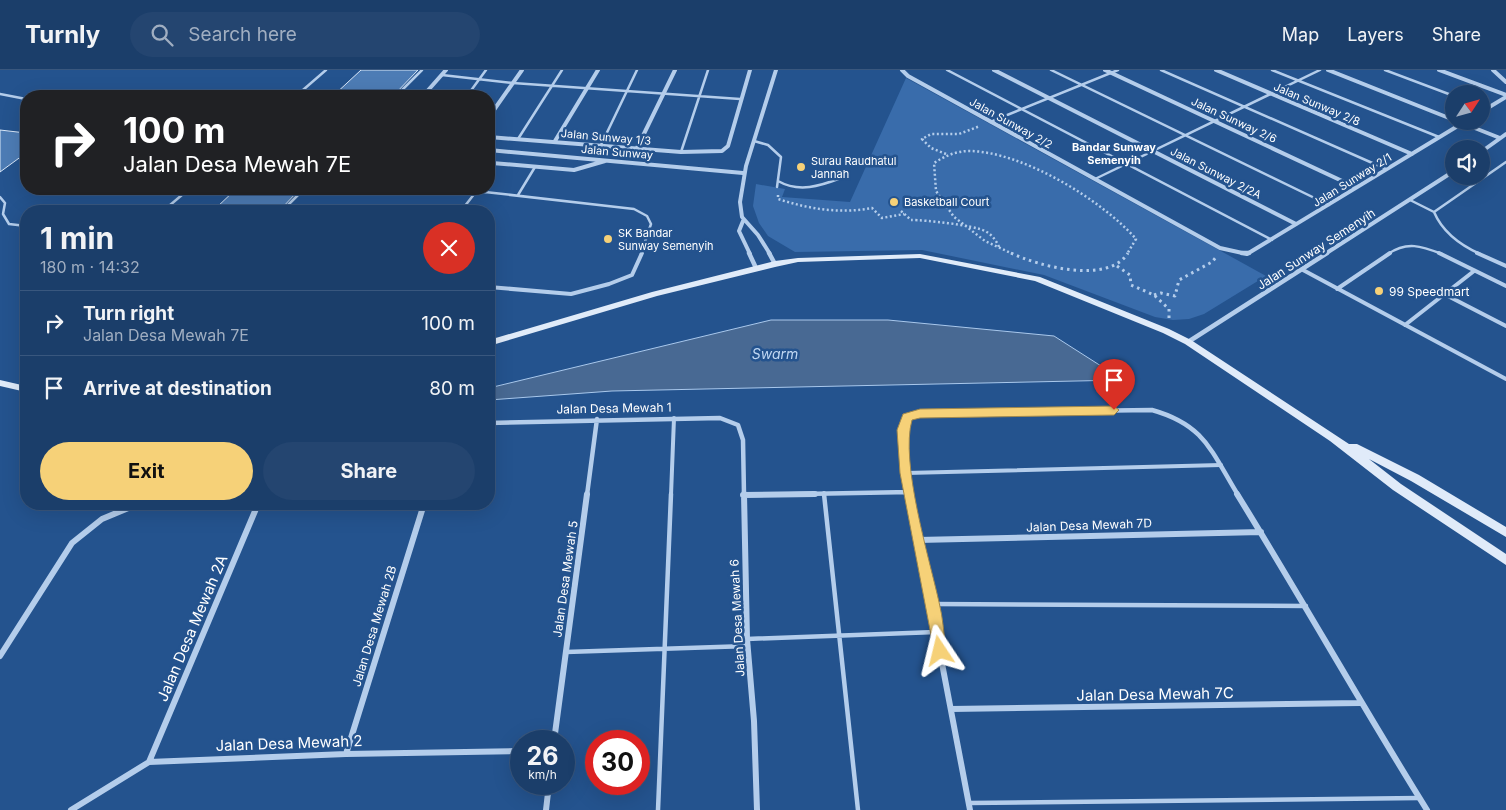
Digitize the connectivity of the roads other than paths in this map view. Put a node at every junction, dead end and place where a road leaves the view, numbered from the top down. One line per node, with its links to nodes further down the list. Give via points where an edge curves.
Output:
1 (326, 70): 36 (lane)
2 (422, 70): 37 (lane)
3 (446, 70): 28 (street)
4 (486, 70): 29 (lane)
5 (522, 70): 32 (street)
6 (562, 70): 34 (lane)
7 (598, 70): 35 (street)
8 (637, 70): 40 (lane)
9 (675, 70): 43 (street)
10 (708, 70): 45 (lane)
11 (750, 70): 48 (street)
12 (776, 70): 65 (street)
13 (902, 70): 56 (street, Jalan Sunway 2/2)
14 (948, 70): 53 (lane)
15 (994, 70): 49 (street, Jalan Sunway 2/2A)
16 (1051, 70): 33 (lane)
17 (1105, 70): 27 (street, Jalan Sunway 2/6)
18 (1118, 70): 27 (lane)
19 (1161, 70): 50 (lane)
20 (1216, 70): 44 (street, Jalan Sunway 2/8)
21 (1272, 70): 30 (lane)
22 (1320, 70): 30 (lane)
23 (1328, 70): 54 (street)
24 (1385, 70): 41 (lane)
25 (1439, 70): 46 (street)
26 (1493, 70): 31 (street)
27 (1111, 73): 33 (lane); 55 (street, Jalan Sunway 2/6)
28 (442, 75): 29 (lane); 38 (street)
29 (479, 79): 32 (lane); 39 (lane)
30 (1298, 81): 44 (lane); 62 (lane)
31 (1506, 82)
32 (513, 84): 34 (lane); 52 (street)
33 (1081, 85): 49 (lane); 60 (lane)
34 (553, 86): 35 (lane); 64 (lane)
35 (587, 88): 40 (lane); 66 (street)
36 (303, 90)
37 (402, 90)
38 (428, 90)
39 (471, 90)
40 (627, 91): 43 (lane); 67 (lane)
41 (1445, 93)
42 (0, 94): 47 (lane)
43 (664, 94): 45 (lane); 69 (street)
44 (1271, 94): 50 (lane); 73 (street, Jalan Sunway 2/8)
45 (699, 96): 48 (lane); 72 (lane)
46 (1506, 96): 51 (street)
47 (20, 98)
48 (740, 98): 72 (street, Jalan Sunway 1/3, via 728,146 722,151)
49 (1050, 98): 53 (lane); 71 (street, Jalan Sunway 2/2A)
50 (1243, 107): 55 (lane); 79 (lane)
51 (1490, 107)
52 (495, 109)
53 (1020, 110): 56 (lane); 77 (lane)
54 (1445, 117)
55 (1215, 121): 60 (lane); 86 (street, Jalan Sunway 2/6)
56 (990, 122): 83 (street, Jalan Sunway 2/2)
57 (1451, 130): 62 (street, Jalan Sunway 2/1)
58 (1482, 130): 63 (street)
59 (1506, 134): 63 (street)
60 (1184, 136): 71 (lane); 97 (lane)
61 (495, 137): 64 (street, Jalan Sunway 1/3)
62 (1439, 137): 73 (street, Jalan Sunway 2/1)
63 (1500, 138): 68 (street)
64 (518, 139): 66 (street, Jalan Sunway 1/3)
65 (754, 141): 80 (street); 84 (lane, via 768,145 781,157)
66 (555, 142): 67 (street, Jalan Sunway 1/3)
67 (601, 145): 69 (street, Jalan Sunway 1/3)
68 (1490, 145)
69 (637, 148): 72 (street, Jalan Sunway 1/3)
70 (495, 151): 74 (street, Jalan Sunway)
71 (1154, 151): 77 (lane); 100 (street, Jalan Sunway 2/2A)
72 (681, 152)
73 (1412, 154): 79 (street, Jalan Sunway 2/1)
74 (608, 160): 78 (street, via 574,170); 80 (street, Jalan Sunway)
75 (1506, 162): 98 (lane)
76 (495, 164): 78 (street)
77 (1127, 164): 83 (lane); 102 (lane)
78 (536, 166): 91 (lane)
79 (1386, 169): 86 (street, Jalan Sunway 2/1)
80 (743, 173): 99 (street, via 739,195)
81 (1445, 177): 93 (street, Jalan Sunway Semenyih)
82 (841, 178): 84 (lane, via 811,187 791,187)
83 (1095, 180): 103 (street, Jalan Sunway 2/2, via 1220,248)
84 (778, 181): 85 (lane)
85 (777, 187)
86 (1355, 187): 97 (street, Jalan Sunway 2/1)
87 (495, 193): 91 (lane)
88 (182, 195): 94 (lane)
89 (298, 195): 95 (lane)
90 (473, 195): 96 (lane)
91 (518, 195): 110 (lane, via 634,209 651,220 652,229 632,275 609,284 571,294)
92 (0, 197): 101 (lane, via 5,204 2,214 9,224)
93 (1410, 200): 98 (lane); 107 (street, Jalan Sunway Semenyih)
94 (170, 205)
95 (288, 205)
96 (466, 205)
97 (1329, 205): 100 (street, Jalan Sunway 2/1)
98 (1434, 212): 105 (lane, via 1437,223 1452,238)
99 (744, 221): 104 (street, via 755,230); 106 (street, via 738,231)
100 (1296, 224): 102 (street, Jalan Sunway 2/1)
101 (20, 225)
102 (1272, 240): 103 (street, Jalan Sunway 2/1)
103 (1247, 254)
104 (775, 264): 106 (street); 116 (street, via 798,260 920,256 1036,279 1166,330)
105 (1506, 266)
106 (756, 268): 115 (street)
107 (1302, 270): 111 (lane); 116 (street, Jalan Sunway Semenyih)
108 (1474, 271): 109 (lane); 111 (lane, via 1427,248 1411,244 1400,246); 112 (lane)
109 (1506, 286)
110 (495, 288)
111 (1337, 289): 113 (lane)
112 (1444, 294): 113 (lane); 114 (lane)
113 (1405, 325): 117 (lane)
114 (1506, 326)
115 (495, 341)
116 (1188, 342): 124 (street)
117 (1506, 379)
118 (0, 384): 119 (street)
119 (20, 388)
120 (674, 418): 121 (street, Jalan Desa Mewah 1); 123 (street, Jalan Desa Mewah 1, via 720,418); 142 (lane)
121 (597, 419): 122 (street, Jalan Desa Mewah 1); 143 (street, Jalan Desa Mewah 5)
122 (495, 423)
123 (738, 425): 129 (street, Jalan Desa Mewah 6, via 743,440)
124 (1334, 438): 134 (street, via 1415,478); 136 (street, via 1397,487)
125 (1221, 465): 126 (lane); 126 (street, via 1202,436 1176,417 1152,410 920,414 907,417 903,430); 133 (street)
126 (906, 473): 127 (street)
127 (910, 492): 128 (street); 135 (street)
128 (824, 493): 129 (street); 140 (lane)
129 (743, 495): 141 (street, Jalan Desa Mewah 6)
130 (119, 510): 144 (street, via 86,529 72,543)
131 (255, 510): 150 (street, Jalan Desa Mewah 2A)
132 (422, 510): 149 (street, Jalan Desa Mewah 2B)
133 (1260, 532): 135 (street, Jalan Desa Mewah 7D); 138 (street)
134 (1506, 532)
135 (918, 540): 137 (street)
136 (1506, 560)
137 (933, 604): 138 (lane); 139 (street)
138 (1306, 606): 145 (street)
139 (936, 632): 140 (lane); 146 (street)
140 (838, 634): 141 (lane); 158 (lane)
141 (748, 643): 142 (lane); 157 (street, Jalan Desa Mewah 6)
142 (663, 649): 143 (lane); 156 (lane)
143 (566, 652): 147 (street, Jalan Desa Mewah 5)
144 (0, 656)
145 (1360, 703): 146 (street, Jalan Desa Mewah 7C); 152 (street)
146 (950, 710): 153 (street)
147 (555, 730)
148 (510, 751): 149 (street, Jalan Desa Mewah 2)
149 (346, 754): 150 (street, Jalan Desa Mewah 2)
150 (149, 762): 154 (street, Jalan Desa Mewah 2)
151 (548, 795): 155 (street)
152 (1420, 798): 153 (lane); 159 (street)
153 (969, 807)
154 (71, 810)
155 (546, 810)
156 (658, 810)
157 (757, 810)
158 (858, 810)
159 (1427, 810)

